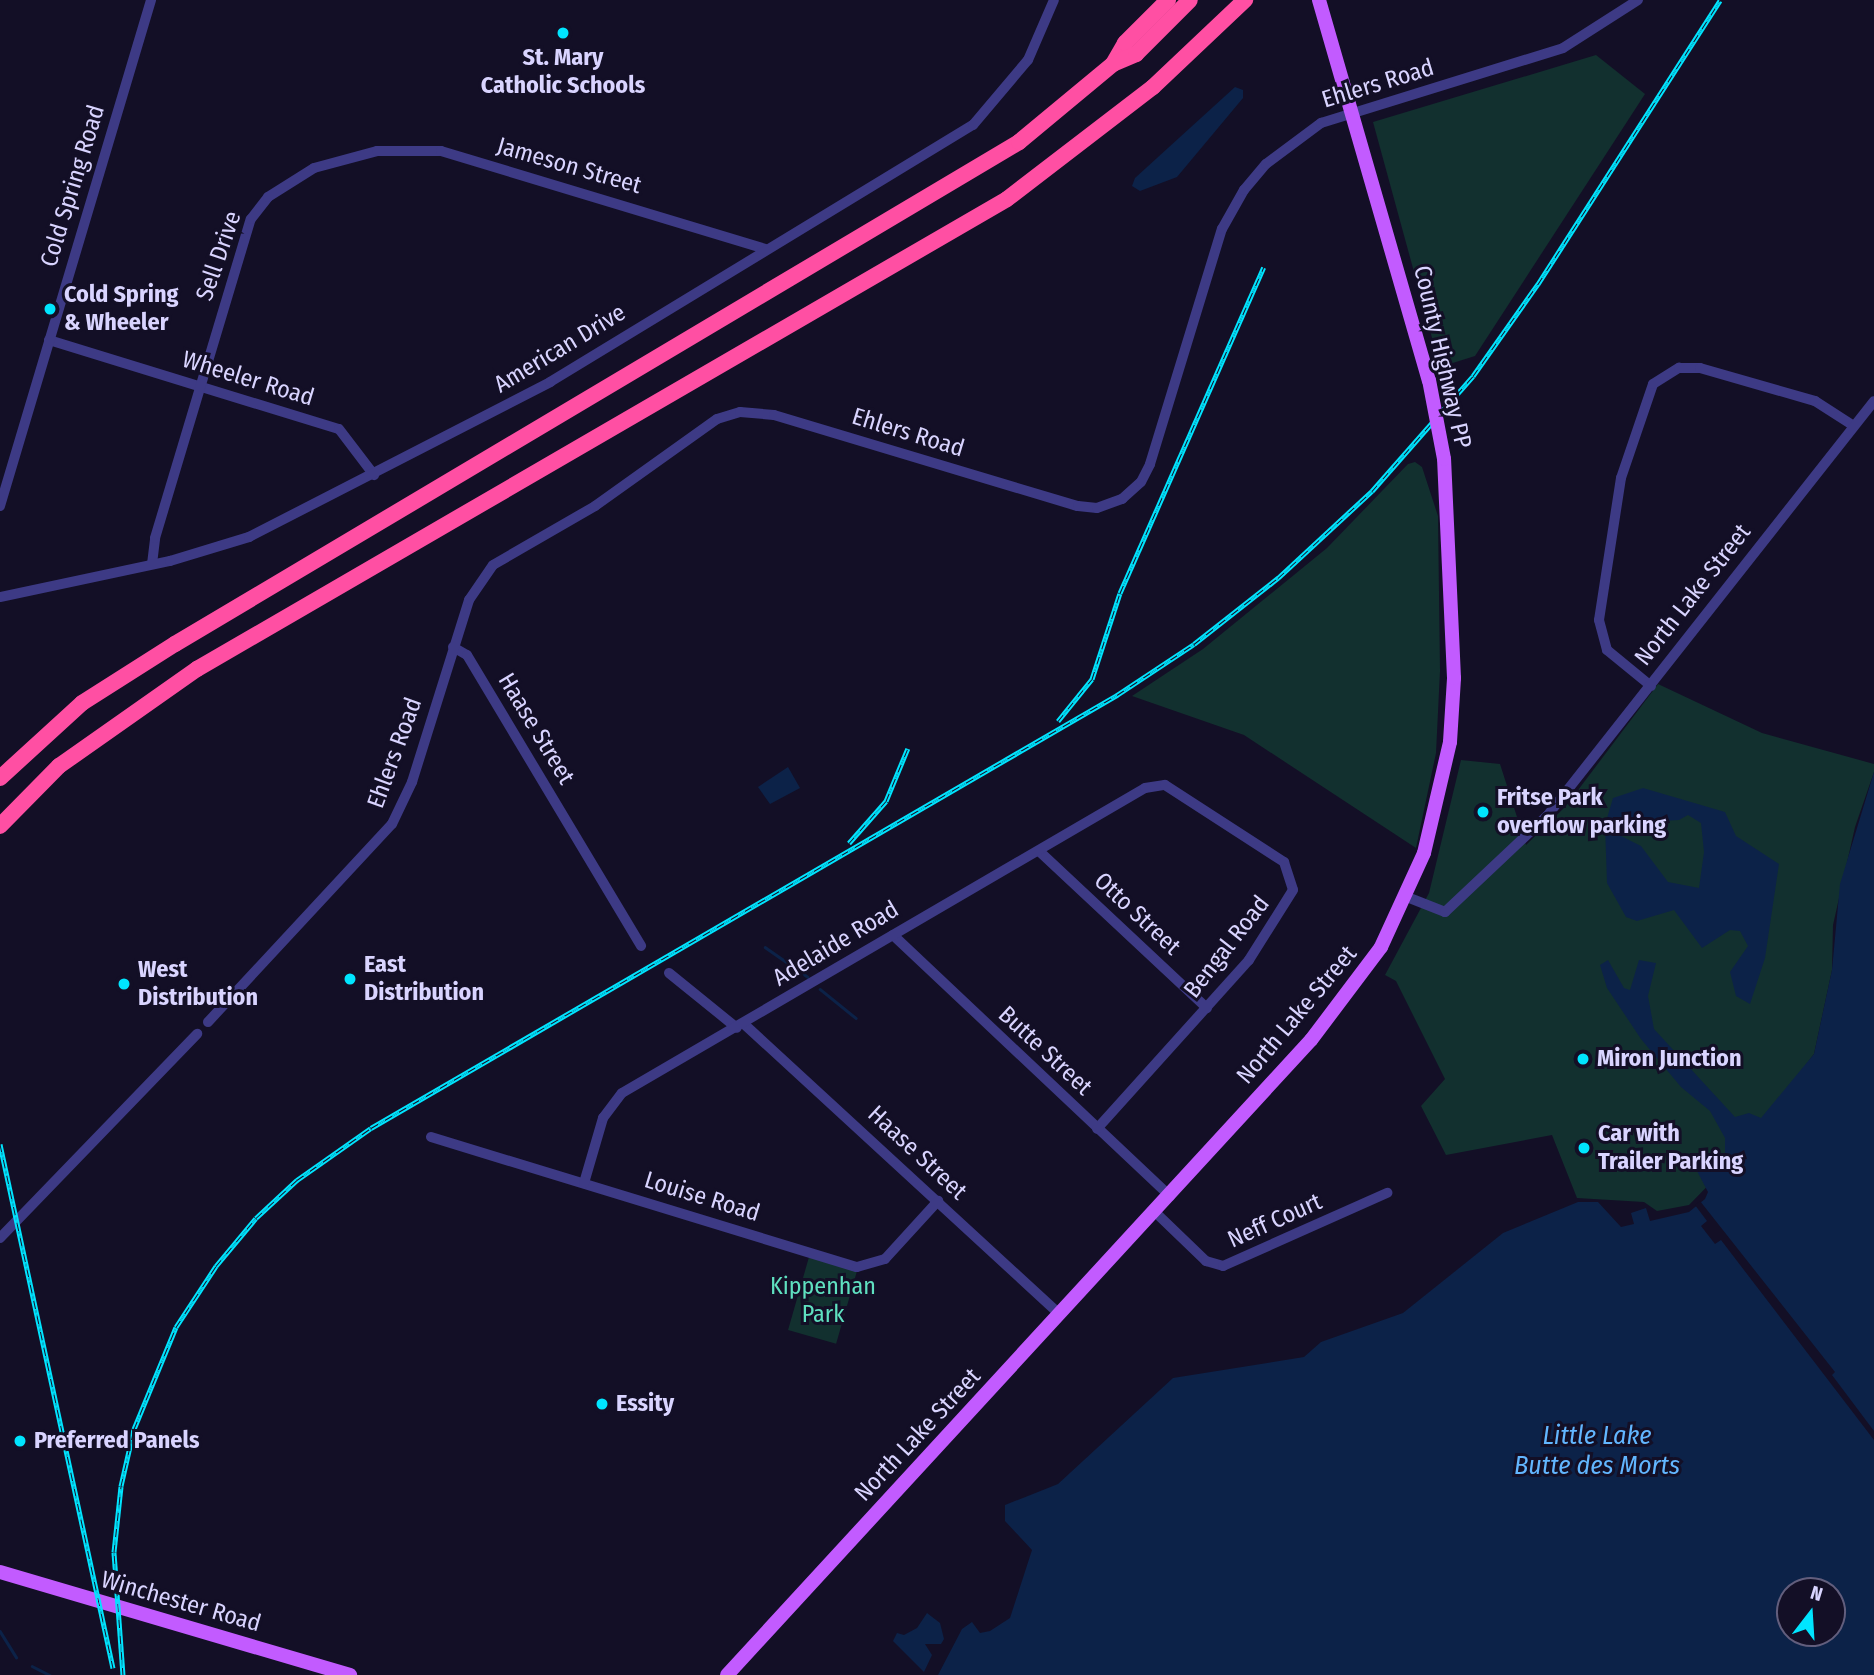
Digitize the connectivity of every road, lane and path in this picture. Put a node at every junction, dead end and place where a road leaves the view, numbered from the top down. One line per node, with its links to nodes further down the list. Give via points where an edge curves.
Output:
1 (151, 0): 12 (street, Cold Spring Road)
2 (1054, 0): 11 (street, American Drive, via 1028,60 973,125)
3 (1168, 0): 8 (highway, via 1125,43)
4 (1190, 0): 8 (highway, via 1136,54)
5 (1245, 0): 24 (highway, via 1186,60 1007,199 197,669 59,766)
6 (1319, 0): 9 (main road, County Highway PP)
7 (1638, 0): 9 (street, Ehlers Road, via 1563,48)
8 (1113, 64): 22 (highway, via 1019,142 964,177 327,551 94,695)
9 (1353, 112): 20 (street, Ehlers Road, via 1321,123 1291,143 1257,173 1231,209 1214,250 1150,464 1141,482 1122,499 1097,508 1078,506 774,415 740,412 717,419 595,506 493,565 474,590); 26 (main road, County Highway PP, bridge, via 1429,380 1444,459 1449,519 1452,721 1437,812)
10 (356, 154): 11 (street, Jameson Street, via 398,148 442,151); 13 (street, Sell Drive, via 296,178 268,197 251,219)
11 (766, 249): 16 (street, American Drive, via 550,382)
12 (49, 340): 13 (street, Wheeler Road); 17 (street, Cold Spring Road)
13 (200, 386): 16 (street, Wheeler Road, via 339,429); 18 (street, Sell Drive)
14 (1874, 401): 15 (street, North Lake Street)
15 (1854, 426): 21 (street, North Lake Street); 21 (street, via 1815,401 1700,368 1679,368 1653,384 1621,478 1599,620 1606,650)
16 (374, 475): 18 (street, American Drive, via 249,537)
17 (0, 506)
18 (152, 564): 19 (street, American Drive)
19 (0, 597)
20 (453, 647): 28 (street, Haase Street, via 467,655); 31 (street, Ehlers Road, via 412,782 392,824)
21 (1651, 687): 26 (street, North Lake Street, via 1547,816 1453,906 1442,913)
22 (0, 778)
23 (1159, 785): 25 (street, Adelaide Road, via 1145,788); 30 (street, Bengal Road, via 1172,788 1279,857 1292,876 1288,903 1249,960)
24 (0, 825)
25 (1038, 851): 27 (street, Adelaide Road); 30 (street, Otto Street)
26 (1407, 897): 38 (main road, North Lake Street, via 1381,947 1345,1000)
27 (893, 935): 32 (street, Adelaide Road); 34 (street, Butte Street)
28 (641, 946)
29 (668, 973): 32 (street, Haase Street)
30 (1207, 1008): 34 (street, Bengal Road)
31 (208, 1022)
32 (741, 1026): 36 (street, Adelaide Road, via 614,1100 603,1118); 39 (street, Haase Street)
33 (197, 1034): 41 (street)
34 (1097, 1129): 38 (street, Butte Street)
35 (430, 1137): 36 (street, Louise Road)
36 (584, 1183): 39 (street, Louise Road, via 857,1267 885,1259)
37 (1387, 1193): 40 (street, Neff Court, via 1223,1266 1206,1261)
38 (1170, 1196): 40 (main road, North Lake Street)
39 (938, 1201): 42 (street, Haase Street)
40 (1155, 1212): 42 (main road, North Lake Street)
41 (1, 1237)
42 (1059, 1314): 45 (main road, North Lake Street)
43 (1, 1571): 44 (main road, Winchester Road)
44 (349, 1675)
45 (727, 1675)

